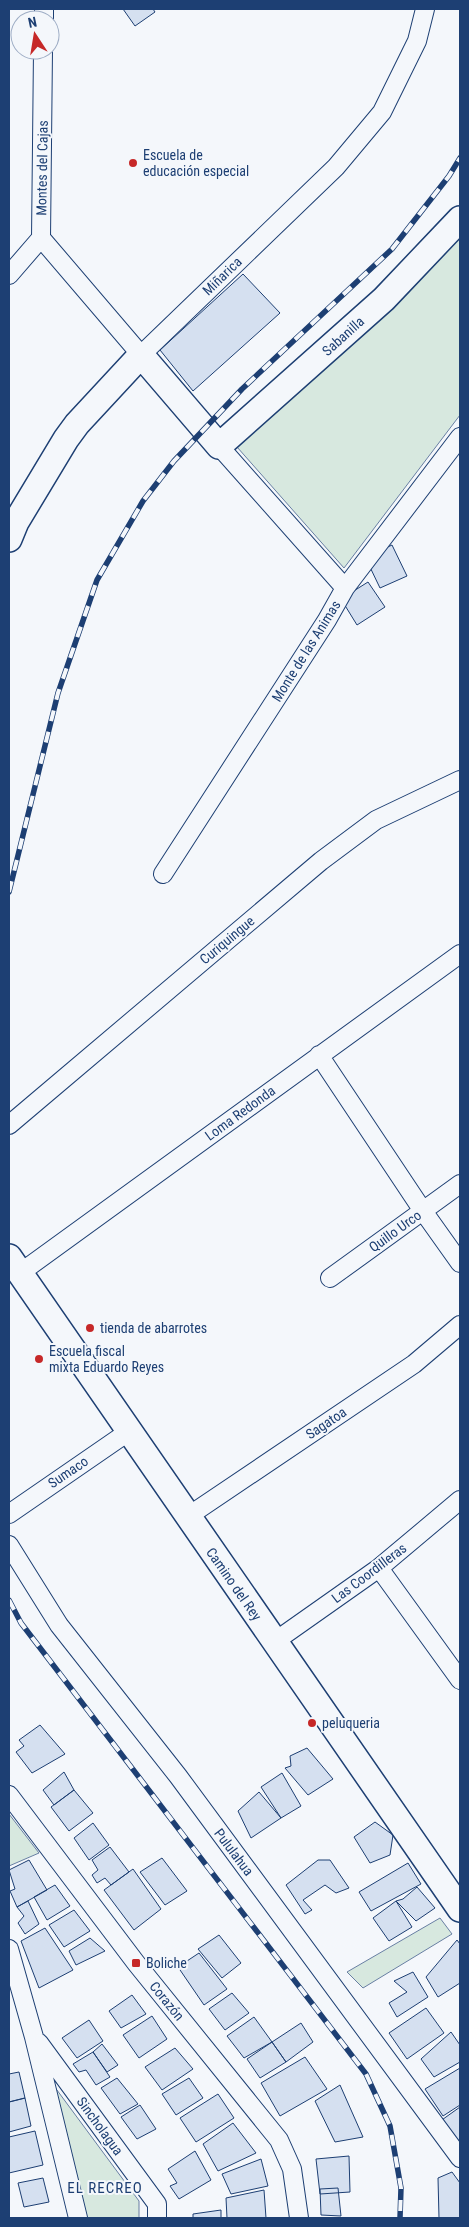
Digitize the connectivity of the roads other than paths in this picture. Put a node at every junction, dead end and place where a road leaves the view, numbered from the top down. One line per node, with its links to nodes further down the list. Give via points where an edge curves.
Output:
1 (425, 9): 6 (street, Miñarica, via 417,41 382,112 336,167)
2 (43, 60): 4 (street, Montes del Cajas)
3 (460, 219): 8 (street, Sabanilla, via 384,299)
4 (41, 238): 5 (street); 6 (street)
5 (9, 275)
6 (141, 355): 8 (street); 9 (street, Miñarica, via 71,432 16,522)
7 (460, 437): 10 (street, Monte de las Animas)
8 (219, 446): 10 (street)
9 (9, 540)
10 (345, 588): 12 (street, Monte de las Animas)
11 (460, 780): 15 (street, Curiquingue, via 376,820 321,861)
12 (163, 874)
13 (460, 954): 14 (street, Loma Redonda)
14 (319, 1055): 17 (street); 19 (street, Loma Redonda)
15 (9, 1124)
16 (460, 1184): 17 (street, Quillo Urco)
17 (423, 1211): 18 (street); 20 (street, Quillo Urco)
18 (460, 1263)
19 (14, 1265): 22 (street, Camino del Rey)
20 (330, 1278)
21 (460, 1325): 25 (street, Sagatoa, via 414,1364)
22 (128, 1432): 24 (street, Sumaco); 25 (street, Camino del Rey)
23 (460, 1500): 27 (street, Las Coordilleras)
24 (9, 1514)
25 (187, 1517): 28 (street, Camino del Rey)
26 (9, 1545): 34 (street, Pululahua, via 59,1625 178,1776)
27 (379, 1568): 28 (street, Las Coordilleras); 29 (street)
28 (274, 1642): 31 (street, Camino del Rey)
29 (460, 1680)
30 (9, 1795): 37 (street, Corazón, via 136,1963 279,2140 292,2169)
31 (460, 1909)
32 (9, 1949): 33 (street, Sincholagua)
33 (34, 2037): 35 (street, Sincholagua); 36 (street, Sincholagua, via 158,2204)
34 (460, 2158)
35 (78, 2218)
36 (157, 2218)
37 (299, 2218)

